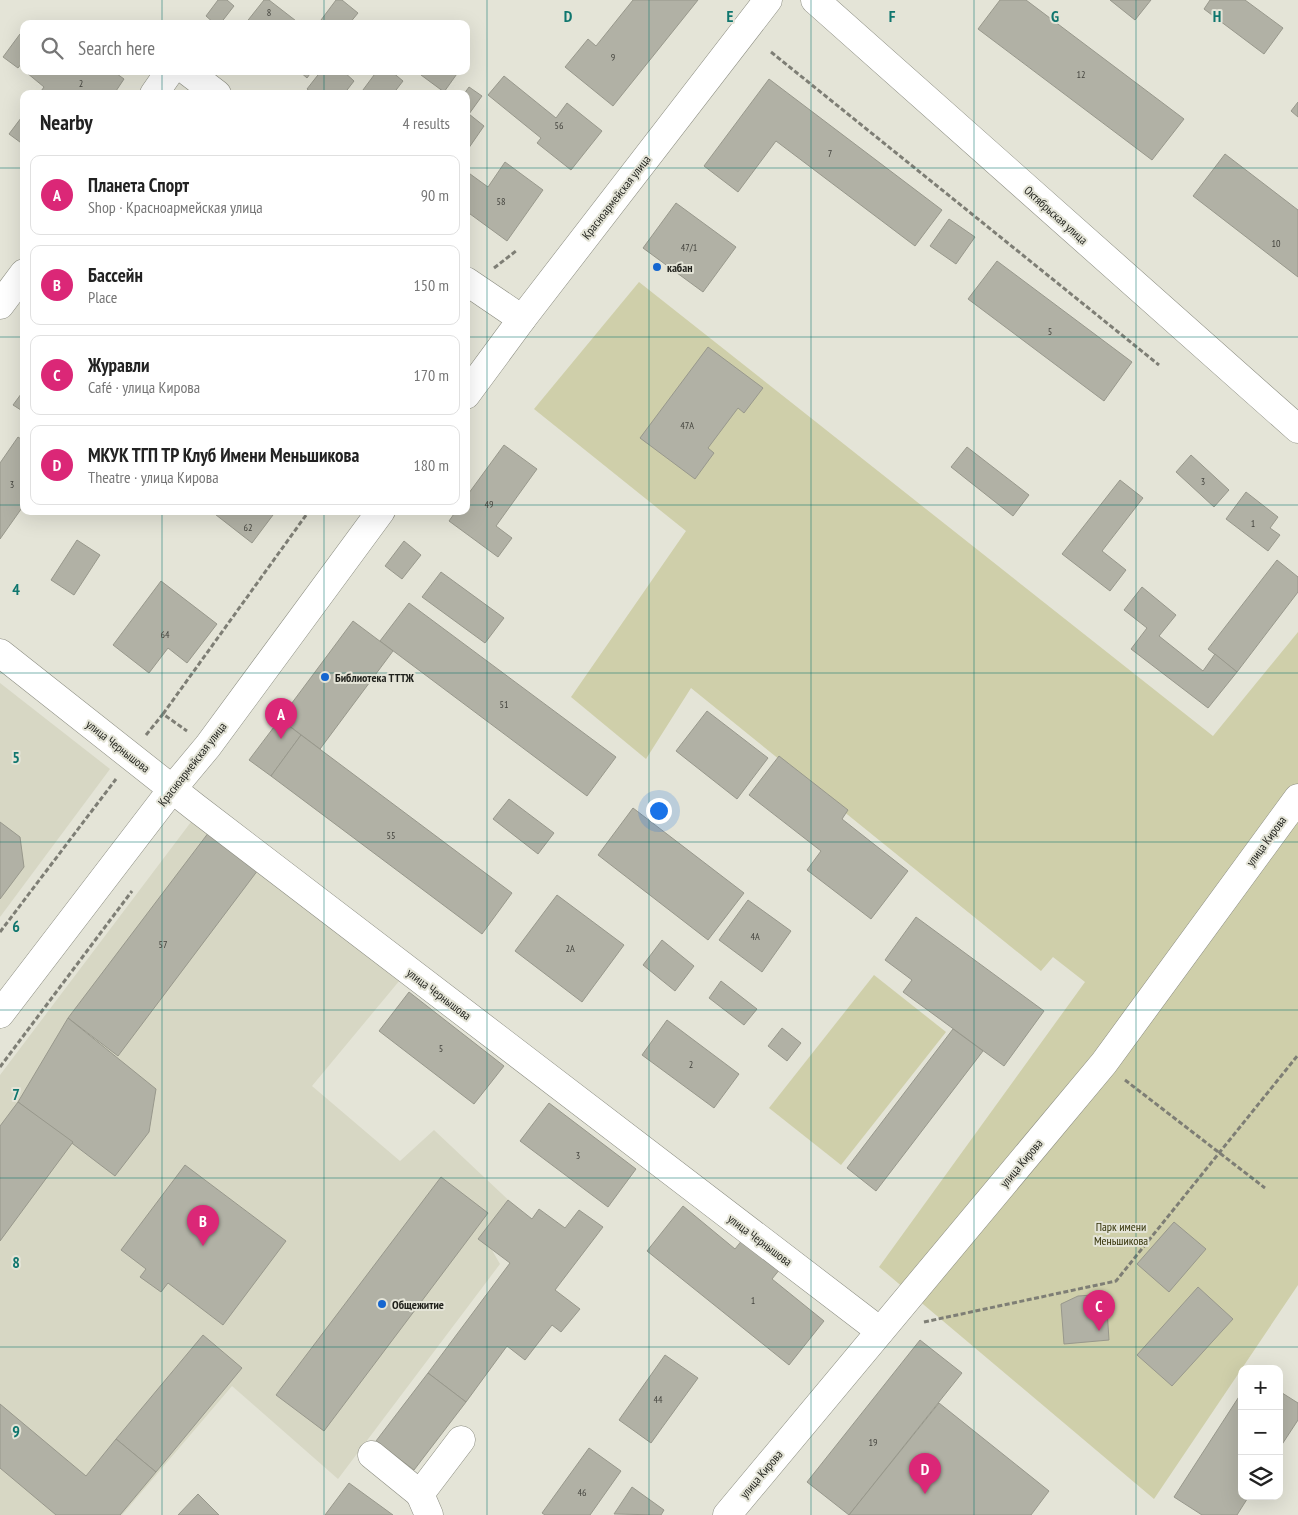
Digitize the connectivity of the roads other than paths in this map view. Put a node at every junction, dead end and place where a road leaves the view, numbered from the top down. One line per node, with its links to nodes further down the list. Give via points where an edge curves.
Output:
1 (768, 0): 10 (street, Красноармейская улица)
2 (815, 0): 12 (street, Октябрьская улица)
3 (167, 75): 5 (street)
4 (192, 75): 6 (street)
5 (157, 90)
6 (212, 90)
7 (20, 278): 9 (street)
8 (470, 284): 10 (street)
9 (0, 305)
10 (522, 319): 11 (street, Красноармейская улица)
11 (470, 390)
12 (1298, 430)
13 (378, 515): 15 (street, Красноармейская улица, via 208,746)
14 (0, 653): 15 (street, улица Чернышова)
15 (173, 788): 17 (street, Красноармейская улица); 18 (street, улица Чернышова)
16 (1298, 798): 18 (street, улица Кирова, via 1104,1063)
17 (0, 1014)
18 (880, 1331): 22 (street, улица Кирова)
19 (461, 1440): 21 (street)
20 (372, 1455): 21 (street)
21 (424, 1504)
22 (727, 1515)

